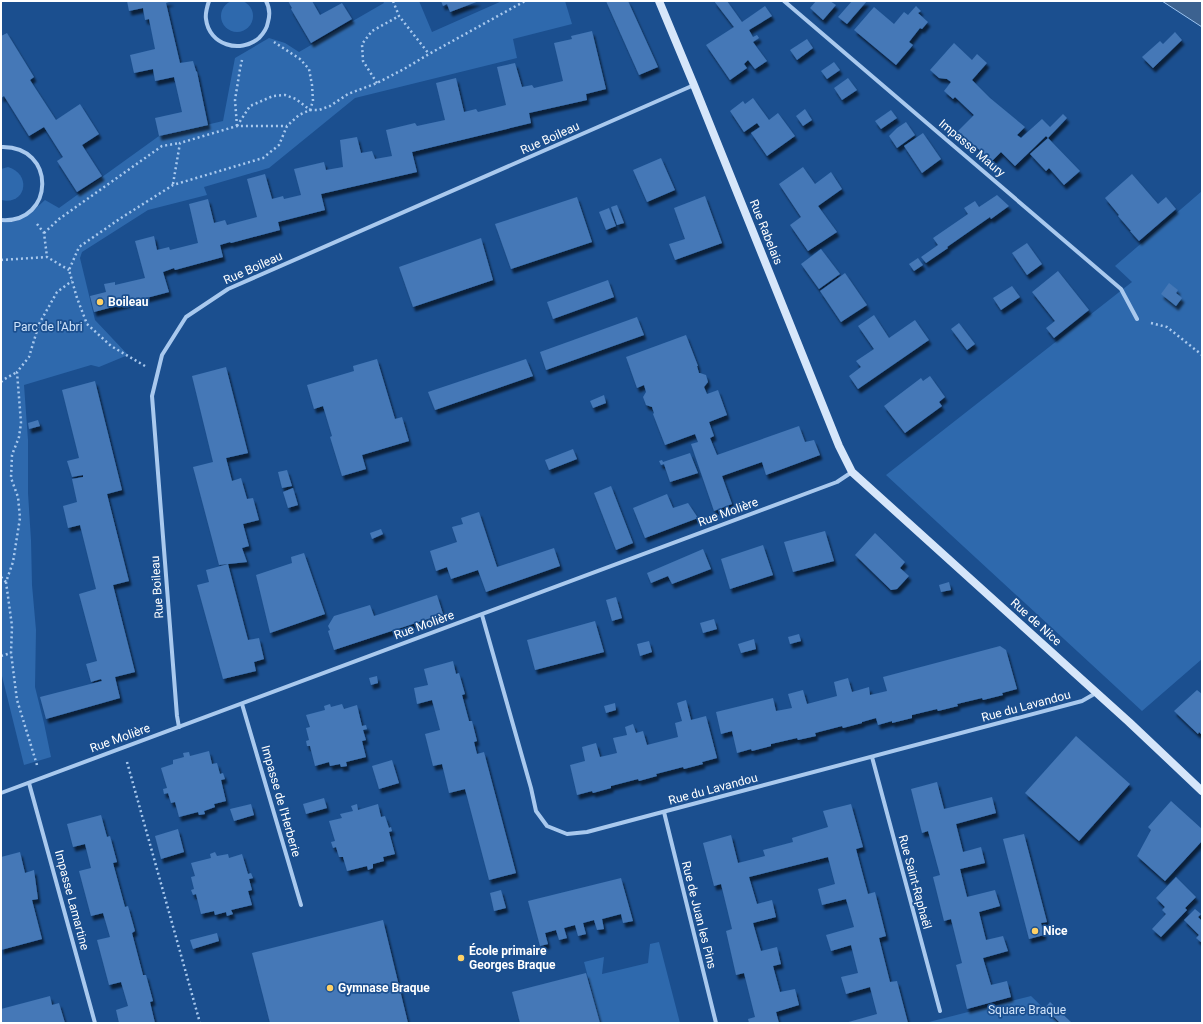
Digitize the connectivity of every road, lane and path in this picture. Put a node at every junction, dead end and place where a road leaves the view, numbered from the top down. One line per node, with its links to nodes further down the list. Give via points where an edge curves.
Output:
1 (209, 1): 9 (street, via 206,20 216,39 230,46)
2 (266, 1): 8 (street, via 270,15 268,26)
3 (393, 1): 7 (path)
4 (525, 1): 10 (path)
5 (659, 1): 12 (street, Rue Rabelais)
6 (784, 1): 26 (street, Impasse Maury, via 1121,289)
7 (399, 16): 10 (path); 11 (path, via 372,32 362,44 363,61)
8 (262, 35): 9 (street); 13 (path, via 300,59 309,68 313,101)
9 (246, 46): 14 (path, via 235,100)
10 (429, 54): 11 (path)
11 (377, 83): 13 (path, via 348,94 330,106)
12 (694, 85): 29 (street, Rue Boileau, via 228,289 186,317 162,355); 31 (street, Rue Rabelais)
13 (310, 110): 14 (path, via 285,95 273,96 250,106); 15 (path, via 299,115)
14 (238, 126): 15 (path); 16 (path)
15 (287, 126): 18 (path, via 279,145 263,158)
16 (180, 143): 18 (path); 21 (path, via 162,146 59,219)
17 (1, 147): 19 (street, via 25,152 40,170 42,194 37,205)
18 (173, 185): 24 (path, via 79,247)
19 (28, 213): 20 (street, via 9,221); 21 (path)
20 (1, 220)
21 (44, 233): 22 (path)
22 (47, 257): 23 (path); 24 (path)
23 (1, 260)
24 (69, 270): 25 (path)
25 (72, 281): 28 (path, via 57,292 39,324 29,357); 29 (path, via 87,324 111,346)
26 (1137, 319): 27 (path, via 1168,327)
27 (1202, 355)
28 (16, 372): 30 (path); 33 (path, via 21,423 12,455 11,478 18,498 20,518 13,562)
29 (158, 373): 39 (street, Rue Boileau, via 152,396)
30 (1, 382)
31 (852, 472): 34 (street, Rue Molière, via 837,482); 37 (street, Rue de Nice)
32 (1, 577): 33 (path)
33 (6, 582): 35 (path, via 12,626)
34 (482, 614): 38 (street, Rue Molière); 46 (street, Rue du Lavandou, via 536,810 547,826 568,834 587,832)
35 (11, 654): 36 (path); 42 (path, via 17,700)
36 (1, 656)
37 (1097, 692): 41 (street, Rue du Lavandou, via 1082,701); 44 (street, Rue de Nice)
38 (242, 704): 39 (street, Rue Molière); 47 (street, Impasse de l'Herberie)
39 (179, 727): 40 (street, Rue Molière)
40 (123, 748): 42 (street, Rue Molière); 50 (path)
41 (872, 757): 46 (street, Rue du Lavandou); 48 (street, Rue Saint-Raphaël)
42 (41, 779): 43 (street, Rue Molière)
43 (29, 783): 45 (street, Rue Molière); 49 (street, Impasse Lamartine)
44 (1202, 791)
45 (1, 793)
46 (664, 812): 51 (street, Rue de Juan les Pins)
47 (301, 904)
48 (940, 1011)
49 (95, 1023)
50 (200, 1023)
51 (716, 1023)

